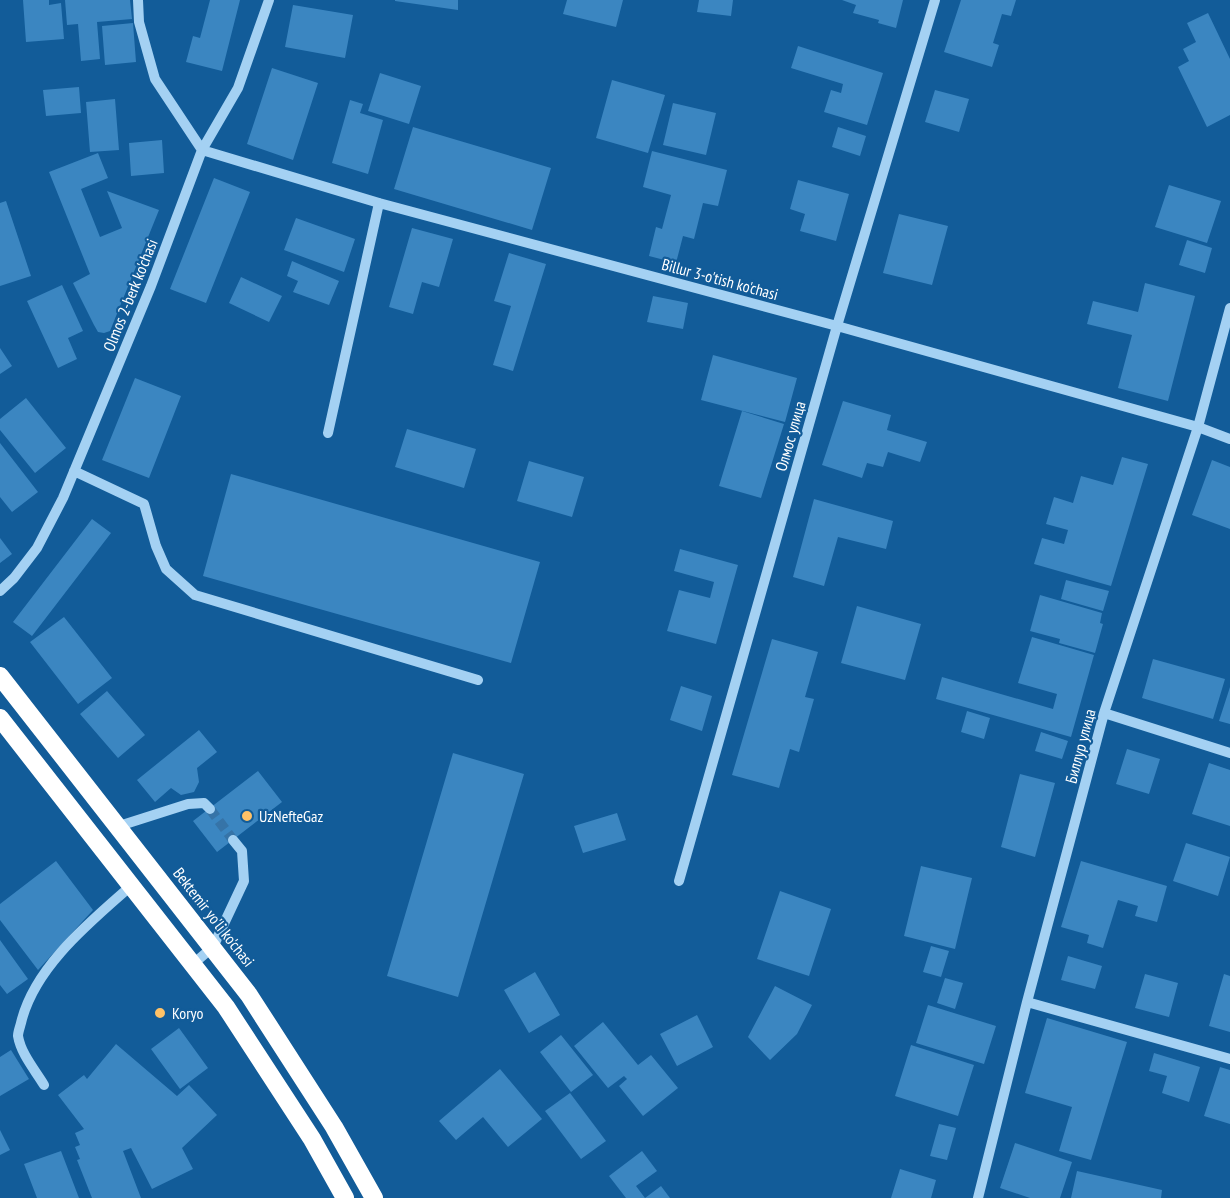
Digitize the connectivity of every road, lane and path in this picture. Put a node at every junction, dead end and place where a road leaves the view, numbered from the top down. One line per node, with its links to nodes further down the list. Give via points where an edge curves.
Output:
1 (138, 0): 4 (street, via 139,22 155,80)
2 (268, 0): 4 (street, Olmos 2-berk ko'chasi, via 238,88)
3 (935, 0): 7 (street, Олмос улица)
4 (201, 150): 5 (street, Billur 3-o'tish ko'chasi); 11 (street, Olmos 2-berk ko'chasi, via 151,286)
5 (379, 203): 7 (street, Billur 3-o'tish ko'chasi); 9 (street)
6 (1230, 308): 8 (street, Биллур улица)
7 (837, 326): 8 (street, Billur 3-o'tish ko'chasi); 21 (street, Олмос улица)
8 (1198, 427): 10 (street, Billur 3-o'tish ko'chasi); 15 (street, Биллур улица)
9 (328, 433)
10 (1230, 439)
11 (74, 471): 12 (street, Olmos 2-berk ko'chasi, via 37,548); 14 (street, via 144,504 166,570 195,596)
12 (0, 591)
13 (0, 676): 19 (highway, Bektemir yo'li ko'chasi)
14 (478, 680)
15 (1104, 714): 17 (street); 25 (street, Биллур улица)
16 (0, 718): 22 (highway)
17 (1230, 753)
18 (210, 809): 19 (street, via 204,803 188,804)
19 (119, 826): 23 (highway, Bektemir yo'li ko'chasi)
20 (233, 840): 23 (street, via 242,851 244,881)
21 (679, 881)
22 (132, 885): 24 (highway); 27 (street, via 81,931 42,975 25,1007 18,1035 23,1052)
23 (213, 948): 24 (street); 29 (highway, Bektemir yo'li ko'chasi, via 249,995 334,1127)
24 (193, 964): 28 (highway, via 294,1111)
25 (1027, 1002): 26 (street); 30 (street, Биллур улица)
26 (1230, 1059)
27 (44, 1085)
28 (345, 1198)
29 (374, 1198)
30 (978, 1198)

